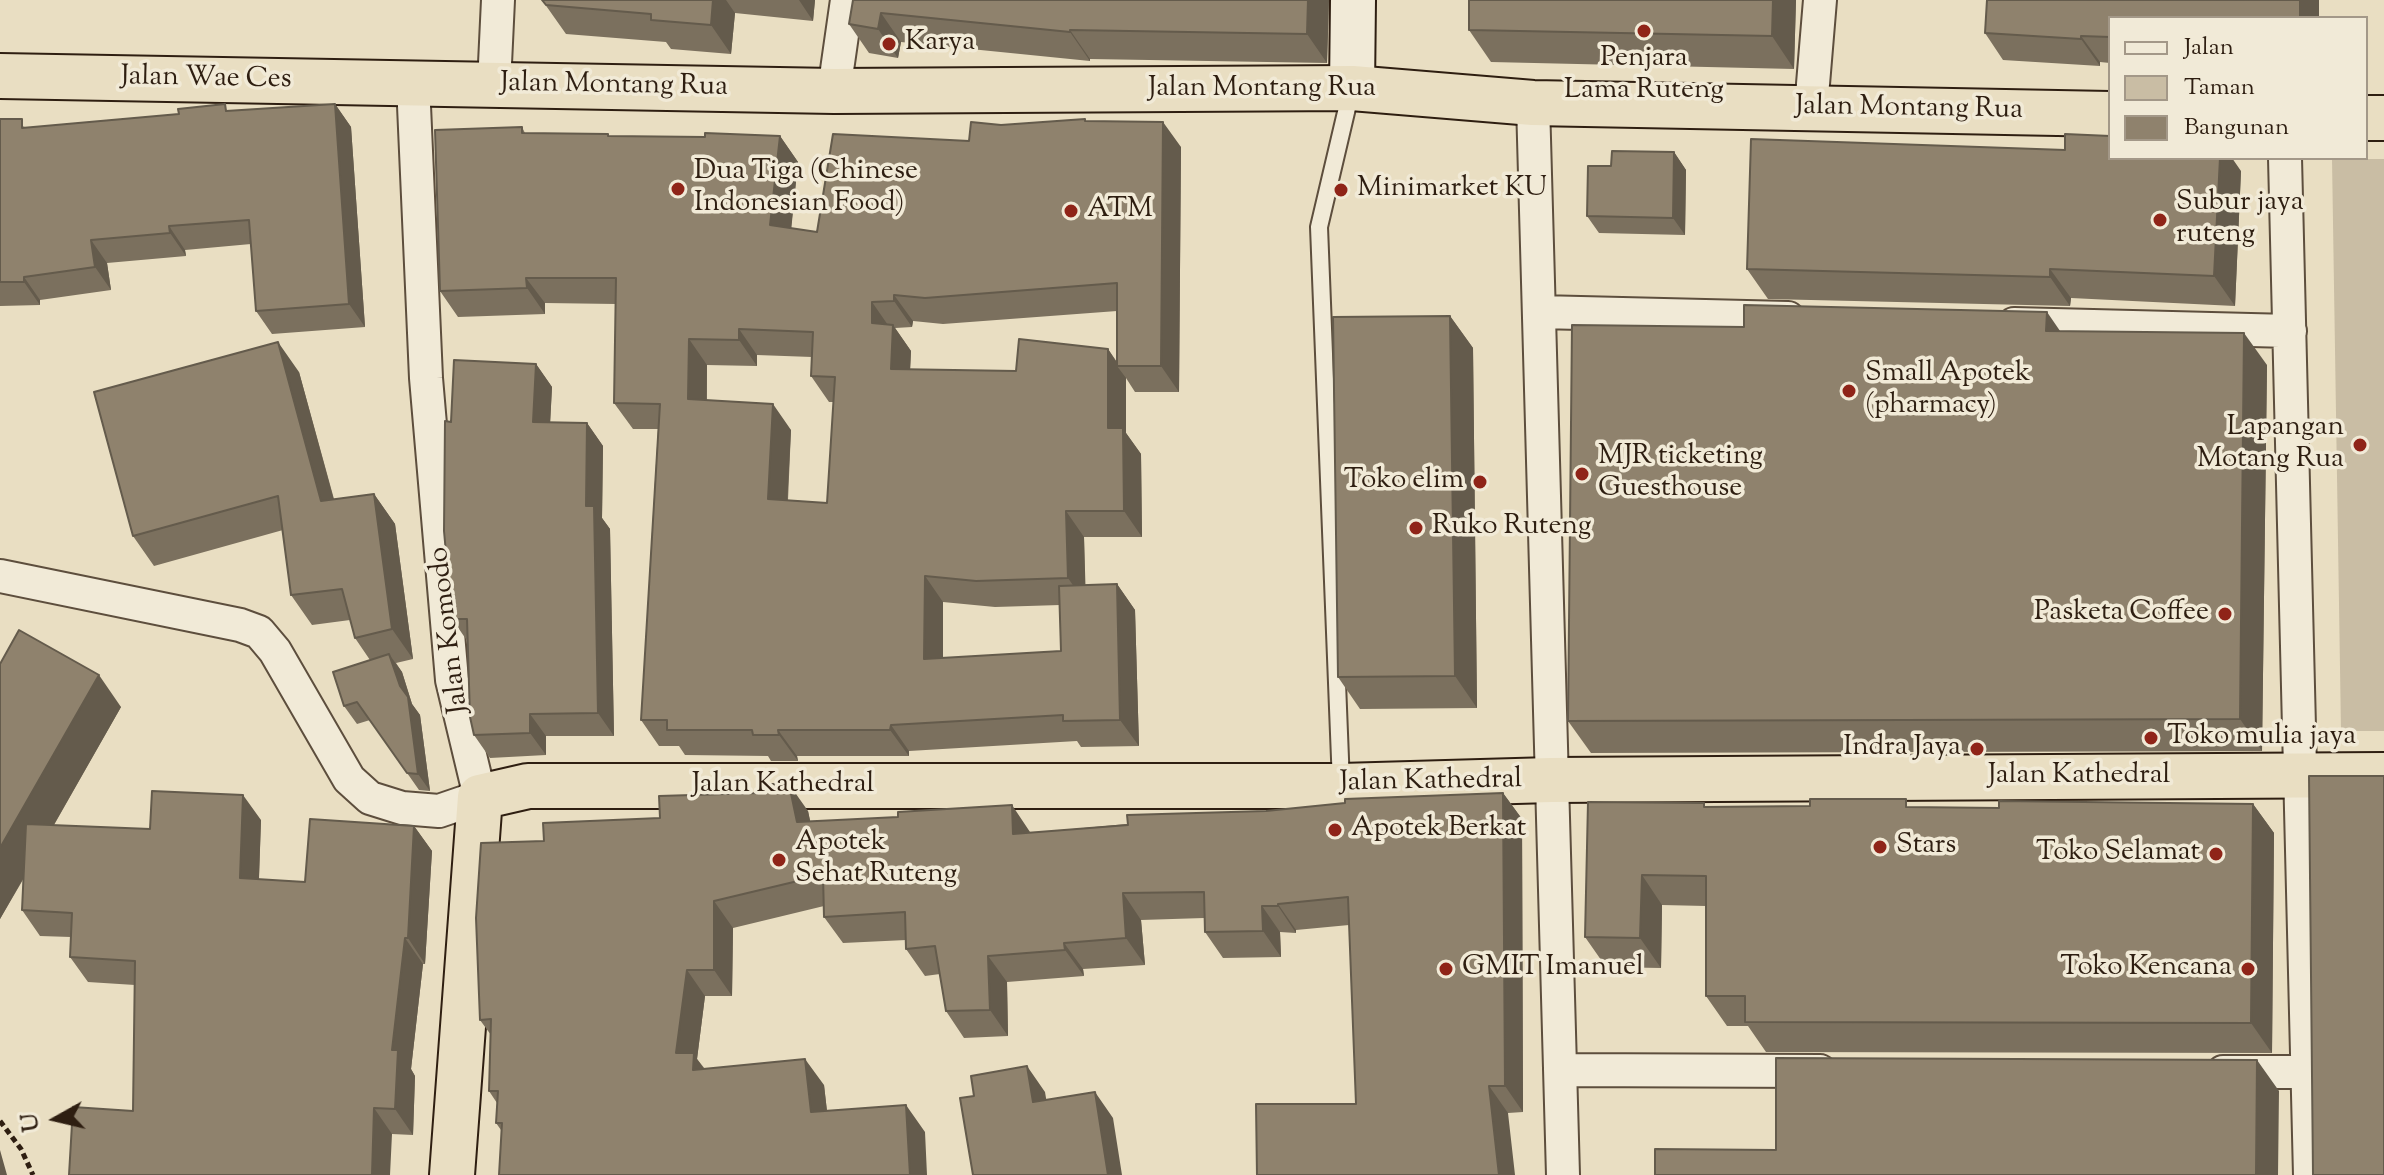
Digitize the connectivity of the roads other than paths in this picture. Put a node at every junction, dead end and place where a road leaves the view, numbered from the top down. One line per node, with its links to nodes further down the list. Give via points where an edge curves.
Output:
1 (498, 0): 7 (street)
2 (847, 0): 9 (street)
3 (1353, 0): 8 (street)
4 (1820, 0): 11 (street)
5 (0, 76): 6 (highway, Jalan Wae Ces)
6 (413, 83): 7 (highway, Jalan Montang Rua); 23 (street, Jalan Komodo, via 426,378 452,680)
7 (494, 85): 9 (highway, Jalan Montang Rua)
8 (1352, 88): 9 (highway, Jalan Montang Rua); 10 (highway, Jalan Montang Rua); 22 (lane, via 1319,227)
9 (834, 91)
10 (1533, 103): 11 (highway, Jalan Montang Rua); 14 (street)
11 (1811, 108): 12 (highway, Jalan Montang Rua)
12 (2108, 114)
13 (2285, 160): 17 (street)
14 (1539, 312): 15 (street); 21 (street)
15 (1810, 319)
16 (1986, 323): 17 (street)
17 (2290, 331): 20 (street)
18 (0, 576): 23 (street, via 259,632 349,779 370,798 439,811)
19 (2384, 775): 20 (highway, Jalan Kathedral)
20 (2300, 776): 21 (highway, Jalan Kathedral); 27 (street)
21 (1551, 780): 22 (highway, Jalan Kathedral); 24 (street)
22 (1341, 786): 23 (highway, Jalan Kathedral, via 528,786)
23 (480, 797): 28 (highway, Jalan Komodo)
24 (1560, 1070): 25 (street); 29 (street)
25 (1846, 1071)
26 (2196, 1072): 27 (street)
27 (2308, 1072): 30 (street)
28 (452, 1175)
29 (1563, 1175)
30 (2310, 1175)

